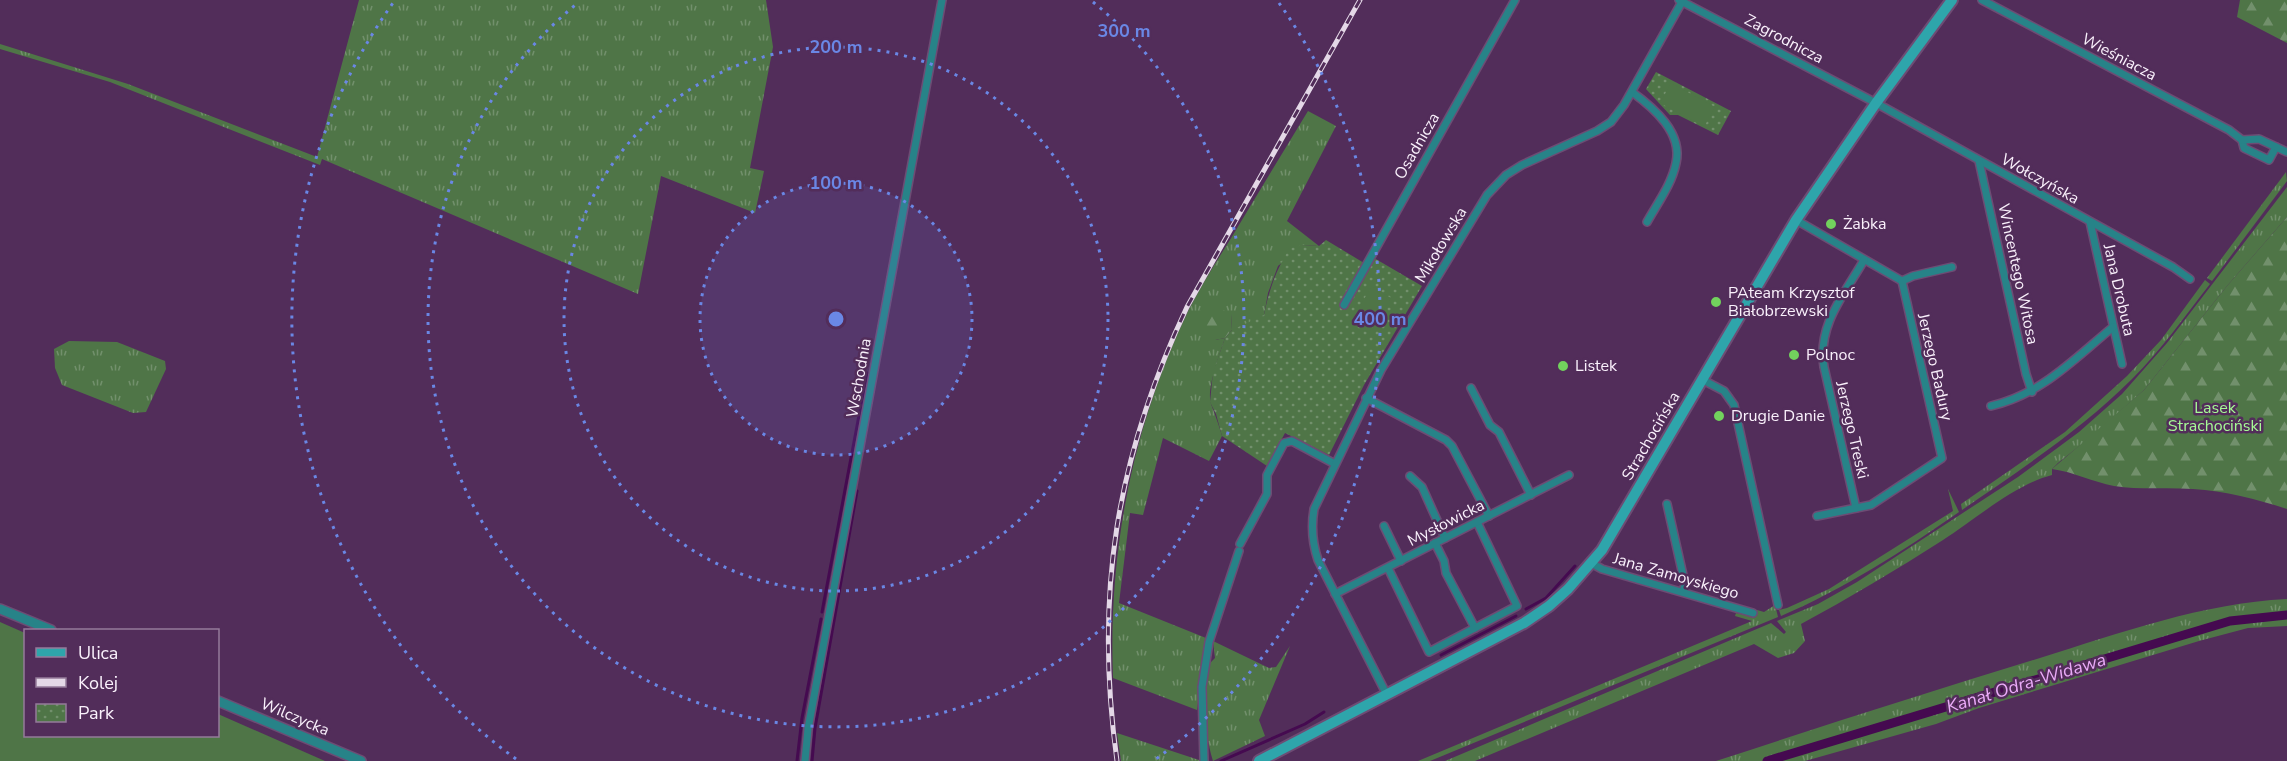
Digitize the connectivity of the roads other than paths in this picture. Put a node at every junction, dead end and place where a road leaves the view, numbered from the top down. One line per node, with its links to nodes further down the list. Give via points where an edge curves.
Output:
1 (942, 0): 52 (street, Wschodnia)
2 (1515, 0): 19 (street, Osadnicza)
3 (1952, 0): 7 (main road, Strachocińska)
4 (1982, 0): 8 (street, Wieśniacza)
5 (1681, 1): 6 (street, Mikołowska); 7 (street, Zagrodnicza)
6 (1632, 92): 13 (street, via 1667,124 1677,150 1672,176); 25 (street, Mikołowska, via 1611,122 1598,131 1522,165 1494,186)
7 (1876, 103): 11 (street, Wołczyńska); 12 (main road, Strachocińska)
8 (2242, 140): 9 (street, Wieśniacza, via 2259,139); 9 (street, Wieśniacza, via 2244,148 2269,160)
9 (2276, 147): 10 (street, Wieśniacza)
10 (2287, 152)
11 (1979, 161): 14 (street, Wołczyńska); 24 (street, Wincentego Witosa)
12 (1796, 220): 15 (street); 22 (main road, Strachocińska)
13 (1647, 222)
14 (2090, 222): 17 (street, Wołczyńska); 20 (street, Jana Drobuta)
15 (1864, 260): 18 (street); 32 (street, Jerzego Treski, via 1827,325 1822,344)
16 (1952, 267): 18 (street)
17 (2190, 279)
18 (1902, 281): 32 (street, Jerzego Badury, via 1942,458 1871,505)
19 (1344, 305)
20 (2113, 327): 21 (street, Jana Drobuta); 24 (street)
21 (2122, 364)
22 (1701, 379): 40 (main road, Strachocińska); 44 (street, via 1724,391 1734,405)
23 (1471, 388): 30 (street)
24 (2032, 392): 26 (street)
25 (1366, 398): 27 (street, Mikołowska); 33 (street, via 1446,440)
26 (1991, 406)
27 (1335, 464): 43 (street, Mikołowska, via 1314,508 1311,524 1318,560); 53 (street, via 1292,441 1284,443 1267,475 1267,494 1239,547 1209,642 1202,687)
28 (1569, 475): 30 (street, Mysłowicka)
29 (1410, 476): 37 (street, via 1422,487)
30 (1531, 495): 33 (street, Mysłowicka)
31 (1667, 504): 42 (street, via 1685,584)
32 (1856, 508): 34 (street)
33 (1489, 516): 35 (street, Mysłowicka)
34 (1817, 516)
35 (1477, 522): 37 (street, Mysłowicka); 47 (street, via 1517,606)
36 (1384, 526): 39 (street)
37 (1445, 538): 38 (street, Mysłowicka)
38 (1435, 543): 39 (street, Mysłowicka); 47 (street)
39 (1401, 561): 41 (street, Mysłowicka)
40 (1592, 563): 42 (street, Jana Zamoyskiego); 49 (main road, Strachocińska, via 1569,589 1530,619)
41 (1388, 568): 43 (street, Mysłowicka); 47 (street, via 1429,652)
42 (1683, 592): 46 (street, Jana Zamoyskiego)
43 (1335, 594): 49 (street, Mikołowska)
44 (1778, 605)
45 (0, 609): 48 (street)
46 (1754, 613)
47 (1475, 628)
48 (49, 629)
49 (1387, 695): 54 (main road, Strachocińska)
50 (219, 701): 51 (street, Wilczycka)
51 (361, 761)
52 (805, 761)
53 (1204, 761)
54 (1259, 761)

